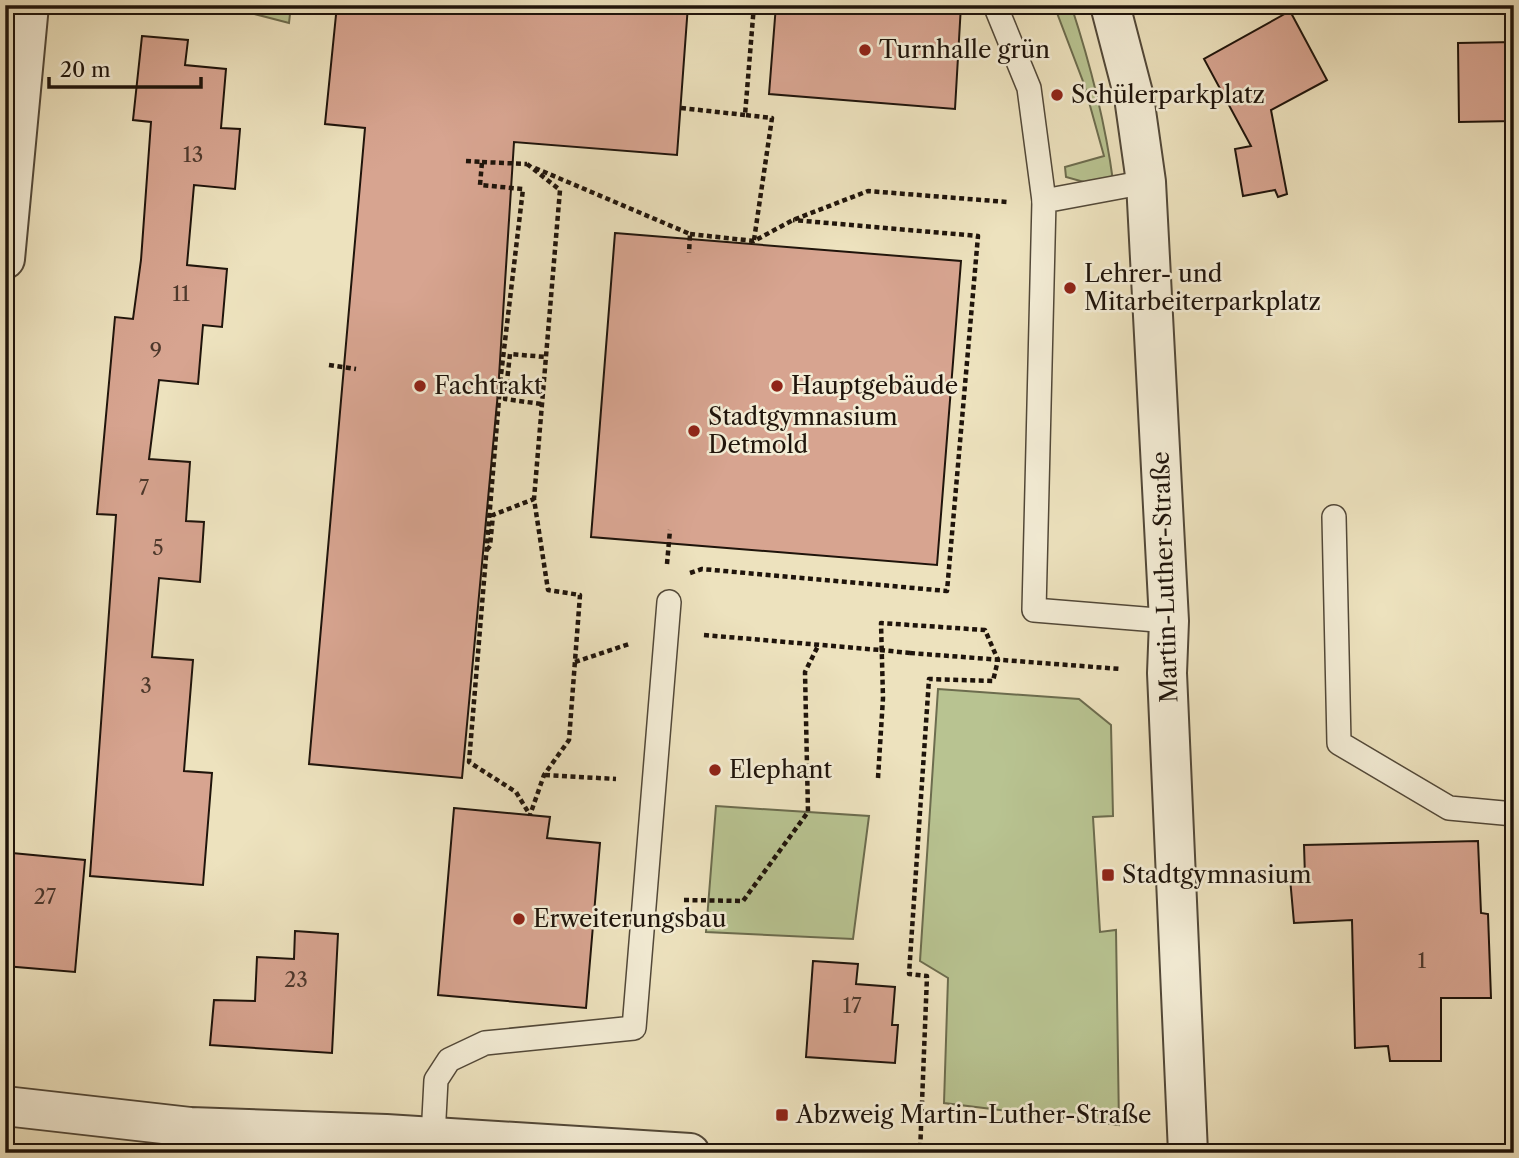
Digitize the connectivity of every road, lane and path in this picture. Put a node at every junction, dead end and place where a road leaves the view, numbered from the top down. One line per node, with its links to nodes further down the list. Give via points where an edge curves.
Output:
1 (29, 5): 17 (street)
2 (754, 5): 6 (path)
3 (995, 5): 11 (lane, via 1029,88)
4 (1110, 5): 10 (street, Martin-Luther-Straße, via 1133,97)
5 (681, 108): 6 (path)
6 (745, 115): 15 (path, via 772,118)
7 (466, 161): 8 (path)
8 (482, 162): 9 (path); 21 (path, via 480,185 523,189)
9 (527, 164): 14 (path); 18 (path, via 560,190)
10 (1146, 182): 11 (lane); 28 (street, Martin-Luther-Straße)
11 (1044, 201): 28 (lane, via 1034,610)
12 (1014, 202): 13 (path, via 867,191)
13 (793, 220): 15 (path); 26 (path, via 978,236 947,591)
14 (690, 234): 15 (path); 16 (path)
15 (754, 241)
16 (689, 253)
17 (5, 259)
18 (546, 356): 21 (path, via 510,354); 22 (path)
19 (329, 365): 20 (path)
20 (356, 369)
21 (504, 376): 22 (path, via 505,398); 25 (path)
22 (541, 404): 23 (path)
23 (534, 499): 25 (path, via 493,515 491,546); 33 (path, via 548,590 580,595)
24 (1334, 517): 38 (lane, via 1339,743 1449,808)
25 (486, 551): 35 (path, via 469,762 516,792 530,815)
26 (702, 569)
27 (669, 602): 41 (lane, via 634,1028 485,1043 449,1060 436,1080)
28 (1169, 621): 34 (street, Martin-Luther-Straße)
29 (715, 635): 31 (path)
30 (636, 642): 33 (path)
31 (818, 646): 32 (path, bridge); 39 (path, via 805,672 808,812 743,901)
32 (998, 660): 34 (path); 36 (path, via 985,630 881,623); 45 (path, via 993,681 929,679 909,974 928,976)
33 (575, 662): 35 (path, via 569,740)
34 (1167, 673): 46 (street, Martin-Luther-Straße)
35 (544, 775): 37 (path)
36 (878, 778)
37 (603, 779)
38 (1514, 814)
39 (708, 901)
40 (5, 1106): 42 (street)
41 (433, 1137): 42 (street); 43 (street)
42 (386, 1144)
43 (635, 1151): 44 (street)
44 (690, 1153)
45 (920, 1153)
46 (1188, 1153)

